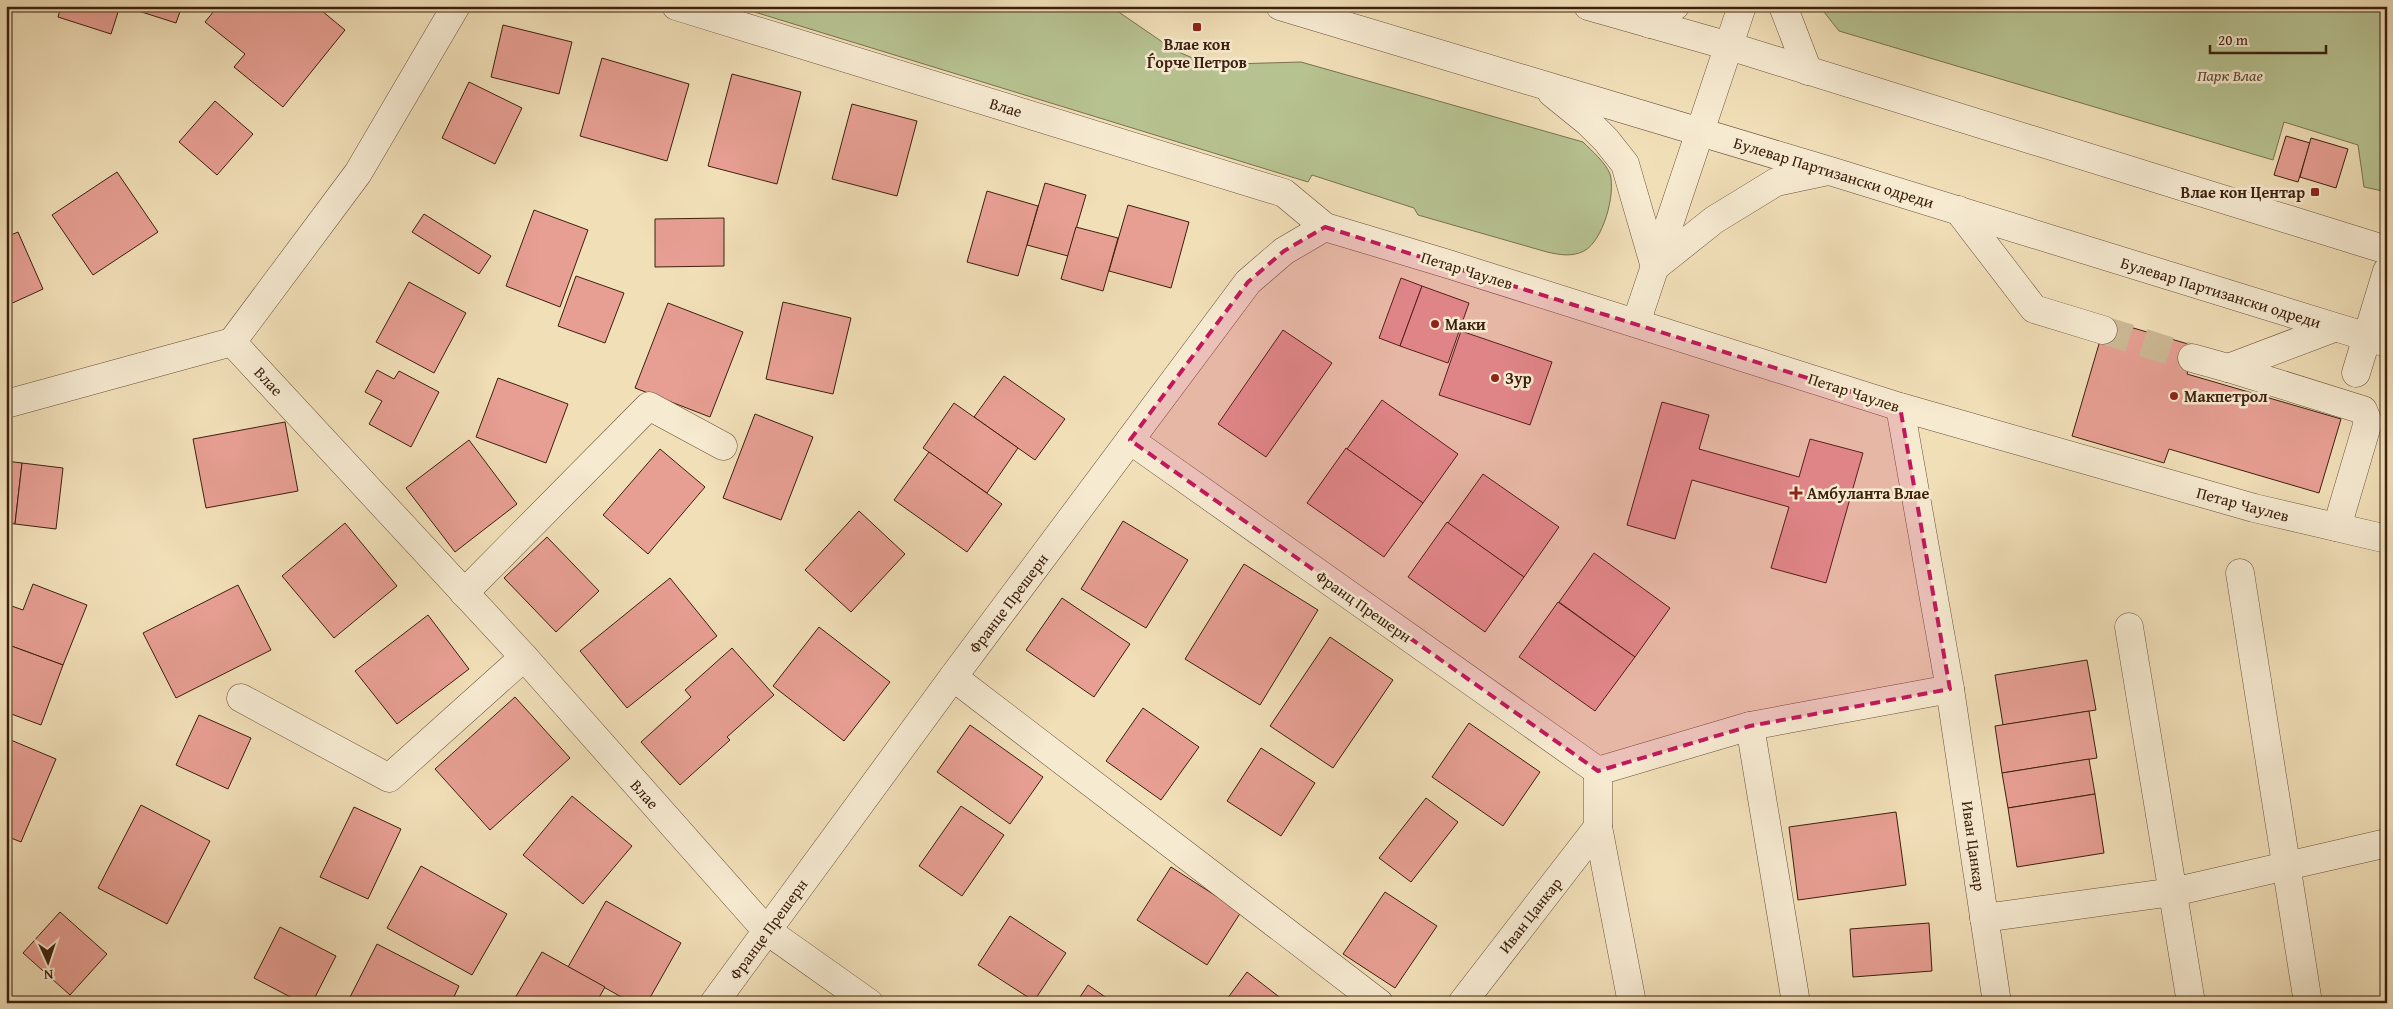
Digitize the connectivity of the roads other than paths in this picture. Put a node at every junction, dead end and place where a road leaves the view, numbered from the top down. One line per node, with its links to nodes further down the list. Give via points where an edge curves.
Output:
1 (456, 6): 23 (street, via 358,173)
2 (676, 6): 15 (street, Влае, via 1284,193)
3 (1280, 6): 11 (street, Булевар Партизански одреди)
4 (1588, 6): 8 (street)
5 (1675, 6): 8 (street)
6 (1742, 6): 9 (street)
7 (1783, 6): 10 (street)
8 (1650, 24): 9 (street)
9 (1730, 46): 10 (street); 12 (street)
10 (1808, 72): 16 (street)
11 (1540, 85): 12 (street, Булевар Партизански одреди); 17 (street, via 1589,123 1625,164)
12 (1701, 132): 13 (street, Булевар Партизански одреди); 17 (street)
13 (1830, 170): 14 (street, Булевар Партизански одреди); 17 (street, via 1776,182 1714,220)
14 (1958, 210): 20 (street, Булевар Партизански одреди); 21 (street, via 2034,309)
15 (1325, 227): 19 (street, Петар Чаулев); 29 (street, Францe Прешерн, via 1284,251 1248,282)
16 (2387, 250)
17 (1655, 267): 19 (street)
18 (2387, 271): 22 (street)
19 (1636, 323): 28 (street, Петар Чаулев)
20 (2334, 328): 22 (street, Булевар Партизански одреди); 25 (street)
21 (2103, 330)
22 (2376, 340): 26 (street)
23 (232, 342): 27 (street); 34 (street, Влае)
24 (2192, 358): 25 (street)
25 (2228, 368): 31 (street, via 2363,410 2368,422)
26 (2356, 372)
27 (6, 404)
28 (1900, 407): 31 (street, Петар Чаулев, via 2254,508); 38 (street, Иван Цанкар)
29 (1130, 440): 37 (street, Францe Прешерн); 41 (street, Франц Прешерн)
30 (723, 446): 34 (street, via 649,406)
31 (2337, 527): 32 (street, Петар Чаулев)
32 (2387, 539)
33 (2240, 573): 44 (street)
34 (464, 592): 36 (street, Влае)
35 (2129, 627): 45 (street)
36 (524, 657): 39 (street, via 389,778); 47 (street, Влае)
37 (953, 677): 47 (street, Францe Прешерн); 50 (street)
38 (1950, 689): 40 (street); 46 (street, Иван Цанкар)
39 (241, 698)
40 (1750, 726): 41 (street); 53 (street)
41 (1598, 771): 42 (street)
42 (1598, 827): 51 (street, Иван Цанкар); 52 (street)
43 (2387, 843): 44 (street)
44 (2286, 866): 45 (street); 56 (street)
45 (2172, 892): 46 (street); 55 (street)
46 (1984, 918): 54 (street, Иван Цанкар)
47 (766, 930): 48 (street, Францe Прешерн); 49 (street)
48 (714, 1003)
49 (869, 1003)
50 (1379, 1003)
51 (1462, 1003)
52 (1632, 1003)
53 (1796, 1003)
54 (1997, 1003)
55 (2191, 1003)
56 (2308, 1003)

